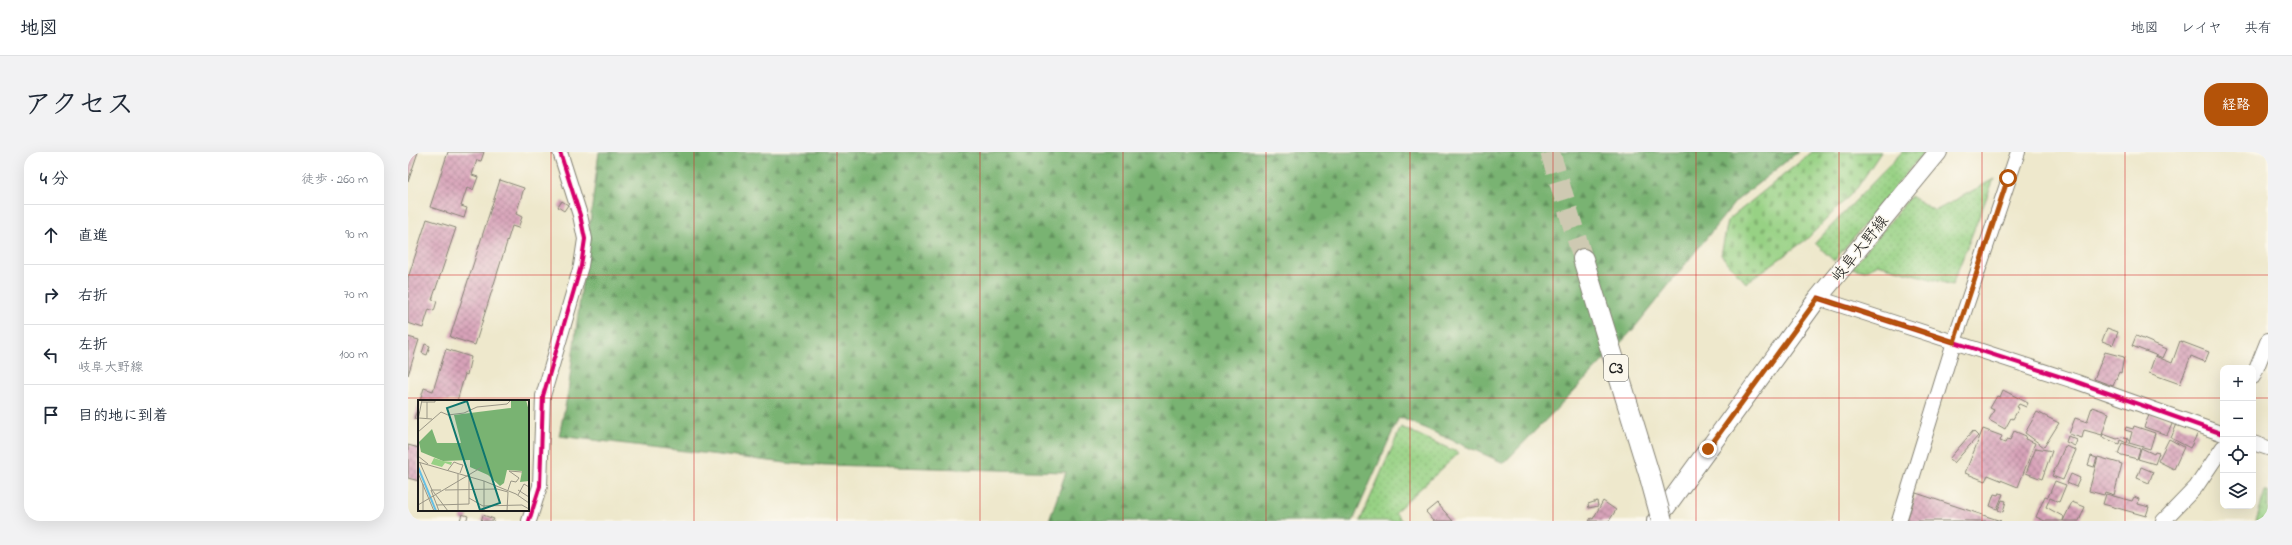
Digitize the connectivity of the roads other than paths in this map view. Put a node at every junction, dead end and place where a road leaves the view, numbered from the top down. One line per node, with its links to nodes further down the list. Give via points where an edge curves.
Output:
1 (560, 152): 13 (street, via 585,239 581,266 543,396 540,486)
2 (1938, 152): 5 (main road, 岐阜大野線)
3 (2018, 152): 7 (street)
4 (1583, 259): 15 (highway, C3, bridge)
5 (1818, 298): 7 (street); 14 (main road, 岐阜大野線)
6 (2268, 340): 8 (street)
7 (1954, 342): 9 (street); 16 (street)
8 (2256, 370)
9 (2220, 433)
10 (2256, 444): 11 (street)
11 (2268, 448)
12 (2220, 451): 17 (street, via 2196,487)
13 (529, 521)
14 (1656, 521)
15 (1662, 521)
16 (1899, 521)
17 (2163, 521)

